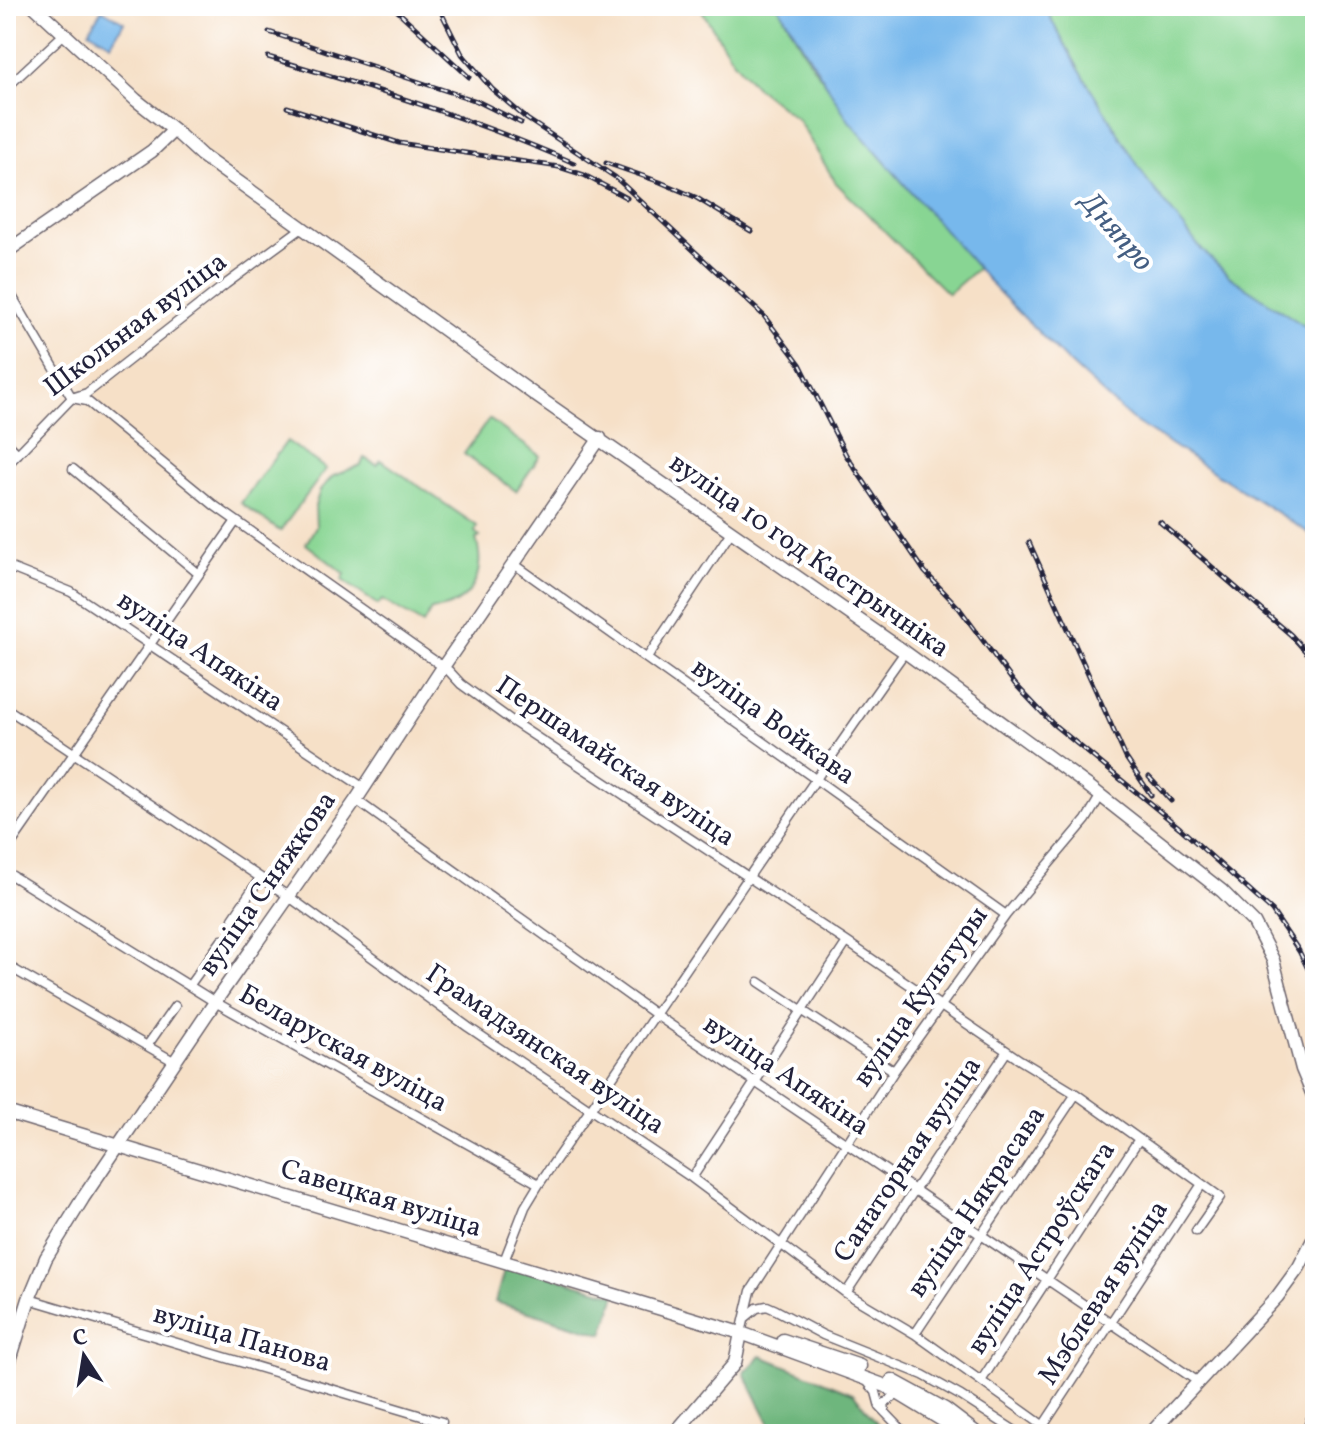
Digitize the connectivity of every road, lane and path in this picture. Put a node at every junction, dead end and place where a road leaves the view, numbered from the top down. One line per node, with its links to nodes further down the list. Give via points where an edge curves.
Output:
1 (34, 6): 2 (street, вуліца 10 год Кастрычніка)
2 (63, 35): 3 (street); 4 (street, вуліца 10 год Кастрычніка)
3 (6, 88)
4 (174, 130): 5 (street, вуліца 10 год Кастрычніка); 6 (street, via 152,151)
5 (302, 228): 8 (street, Школьная вуліца, via 87,393); 9 (street, вуліца 10 год Кастрычніка)
6 (6, 252)
7 (6, 286): 8 (street)
8 (72, 398): 11 (street, Школьная вуліца); 14 (street, Першамайская вуліца, via 87,401)
9 (600, 438): 15 (street, вуліца 10 год Кастрычніка); 16 (street, вуліца Сняжкова)
10 (6, 442): 11 (street)
11 (18, 454): 12 (street, Школьная вуліца)
12 (6, 466)
13 (73, 469): 18 (street)
14 (236, 521): 18 (street); 22 (street, Першамайская вуліца)
15 (731, 532): 20 (street, вуліца 10 год Кастрычніка); 21 (street)
16 (514, 564): 21 (street, вуліца Войкава); 22 (street, вуліца Сняжкова)
17 (6, 566): 19 (street, вуліца Апякіна, via 71,592)
18 (199, 574): 19 (street)
19 (150, 645): 24 (street); 26 (street, вуліца Апякіна)
20 (905, 652): 25 (street); 27 (street, вуліца 10 год Кастрычніка)
21 (647, 658): 25 (street, вуліца Войкава)
22 (443, 667): 26 (street, вуліца Сняжкова); 31 (street, Першамайская вуліца, via 515,723)
23 (6, 708): 24 (street, Грамадзянская вуліца)
24 (74, 754): 29 (street); 32 (street, Грамадзянская вуліца)
25 (814, 779): 31 (street); 34 (street, вуліца Войкава)
26 (364, 788): 28 (street, вуліца Сняжкова)
27 (1101, 795): 34 (street, вуліца Культуры); 52 (street, вуліца 10 год Кастрычніка, via 1222,891 1254,923 1273,960)
28 (356, 800): 33 (street, вуліца Сняжкова); 45 (street, вуліца Апякіна)
29 (6, 851)
30 (6, 872): 40 (street, Беларуская вуліца)
31 (747, 877): 37 (street, Першамайская вуліца); 45 (street)
32 (260, 878): 33 (street, Грамадзянская вуліца); 35 (street)
33 (288, 896): 41 (street, вуліца Сняжкова); 53 (street, Грамадзянская вуліца)
34 (1006, 915): 42 (street, вуліца Культуры)
35 (233, 918)
36 (222, 940): 40 (street)
37 (847, 942): 42 (street, Першамайская вуліца); 44 (street)
38 (6, 965): 46 (street)
39 (759, 982): 44 (street)
40 (189, 986): 41 (street, Беларуская вуліца)
41 (215, 1002): 48 (street, вуліца Сняжкова); 59 (street, Беларуская вуліца)
42 (940, 1005): 47 (street, Першамайская вуліца); 49 (street, вуліца Культуры)
43 (175, 1006): 46 (street)
44 (804, 1012): 49 (street); 50 (street)
45 (656, 1015): 50 (street, вуліца Апякіна); 53 (street)
46 (147, 1046): 48 (street)
47 (1007, 1051): 51 (street, Першамайская вуліца); 61 (street, Санаторная вуліца)
48 (175, 1062): 57 (street, вуліца Сняжкова)
49 (894, 1071): 56 (street, вуліца Культуры)
50 (755, 1083): 56 (street, вуліца Апякіна); 58 (street)
51 (1076, 1094): 55 (street, Першамайская вуліца); 63 (street, вуліца Някрасава)
52 (1315, 1100)
53 (591, 1110): 58 (street, Грамадзянская вуліца); 59 (street)
54 (6, 1112): 57 (street, Савецкая вуліца)
55 (1139, 1139): 60 (street, Першамайская вуліца); 67 (street, вуліца Астроўскага)
56 (847, 1143): 61 (street, вуліца Апякіна); 65 (street, вуліца Культуры)
57 (119, 1146): 66 (street, Савецкая вуліца); 69 (street, вуліца Сняжкова, via 46,1258)
58 (692, 1178): 65 (street, Грамадзянская вуліца)
59 (539, 1184): 66 (street)
60 (1202, 1184): 62 (street, via 1220,1197); 71 (street, Мэблевая вуліца)
61 (914, 1191): 63 (street, вуліца Апякіна); 68 (street, Санаторная вуліца)
62 (1196, 1231)
63 (981, 1233): 67 (street, вуліца Апякіна); 73 (street, вуліца Някрасава)
64 (1315, 1236): 77 (street, via 1277,1297)
65 (780, 1245): 68 (street, Грамадзянская вуліца); 70 (street, вуліца Культуры, via 751,1291)
66 (504, 1261): 72 (street, Савецкая вуліца)
67 (1047, 1278): 71 (street, вуліца Апякіна); 76 (street, вуліца Астроўскага)
68 (846, 1293): 73 (street, Грамадзянская вуліца)
69 (29, 1299): 74 (street, вуліца Сняжкова); 80 (street, вуліца Панова)
70 (746, 1317): 72 (street, вуліца Культуры); 86 (street, via 767,1306 923,1375)
71 (1113, 1323): 77 (street, вуліца Апякіна); 81 (street, Мэблевая вуліца)
72 (741, 1333): 75 (street, Савецкая вуліца); 82 (street, via 735,1363); 85 (street, Савецкая вуліца, via 753,1331 804,1345 873,1372 934,1403)
73 (915, 1334): 76 (street, Грамадзянская вуліца)
74 (6, 1373)
75 (863, 1376): 78 (street, Савецкая вуліца); 79 (street)
76 (981, 1381): 81 (street, Грамадзянская вуліца)
77 (1197, 1381): 88 (street)
78 (899, 1393): 79 (street, via 884,1404); 84 (street, Савецкая вуліца)
79 (885, 1413): 83 (street)
80 (442, 1422)
81 (1043, 1426): 87 (street, Грамадзянская вуліца)
82 (674, 1434)
83 (906, 1434)
84 (965, 1434)
85 (978, 1434)
86 (1020, 1434)
87 (1055, 1434)
88 (1150, 1434)

